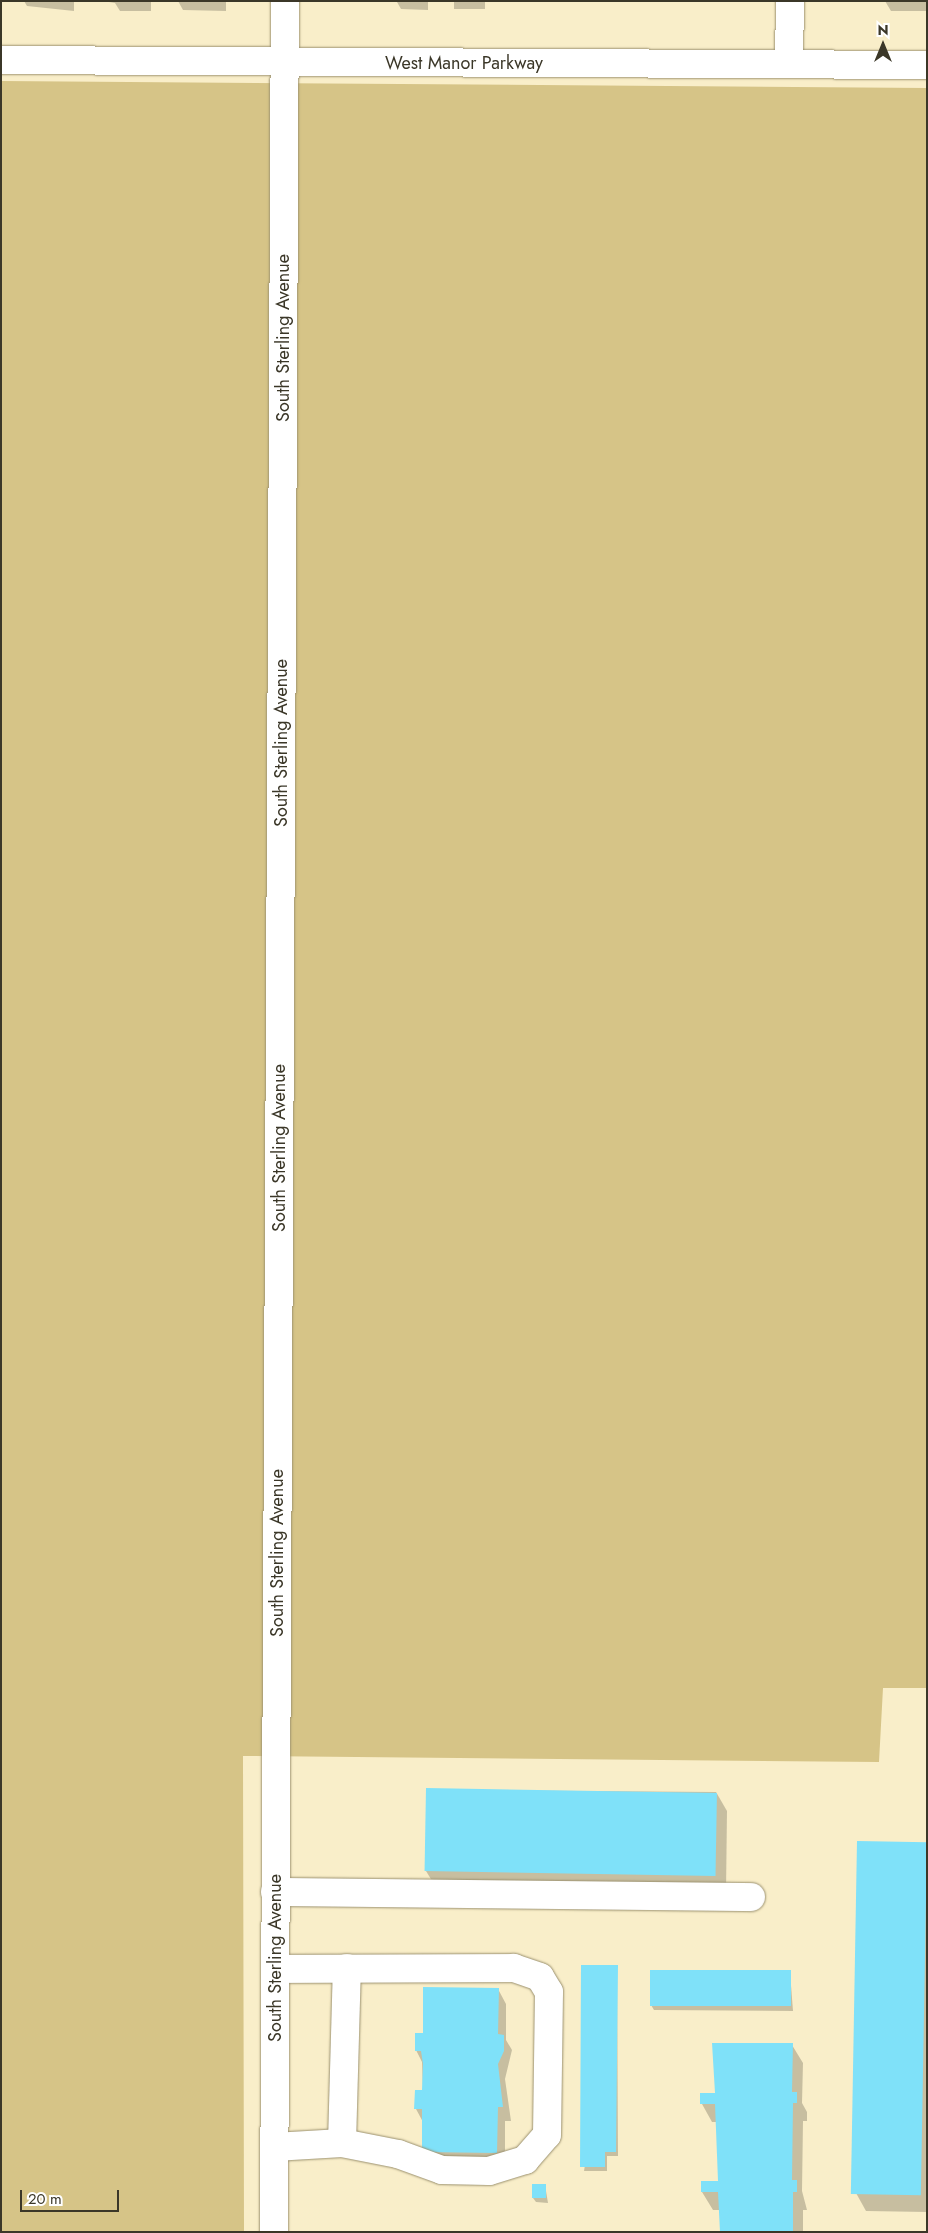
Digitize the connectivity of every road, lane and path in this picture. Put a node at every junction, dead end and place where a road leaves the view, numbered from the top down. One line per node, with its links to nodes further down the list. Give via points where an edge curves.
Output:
1 (285, 1): 4 (street, South Sterling Avenue)
2 (790, 1): 5 (street)
3 (1, 60): 4 (street, West Manor Parkway)
4 (284, 63): 5 (street, West Manor Parkway); 7 (street, South Sterling Avenue)
5 (790, 63): 6 (street, West Manor Parkway)
6 (927, 65)
7 (275, 1892): 8 (street); 10 (street, South Sterling Avenue)
8 (751, 1897)
9 (347, 1968): 10 (street); 11 (street); 11 (street, via 496,1967 540,1977 549,1992 547,2135 525,2160 489,2171 442,2170 398,2154)
10 (275, 1969): 12 (street, South Sterling Avenue)
11 (342, 2143): 12 (street)
12 (274, 2147): 13 (street, South Sterling Avenue)
13 (274, 2232)

